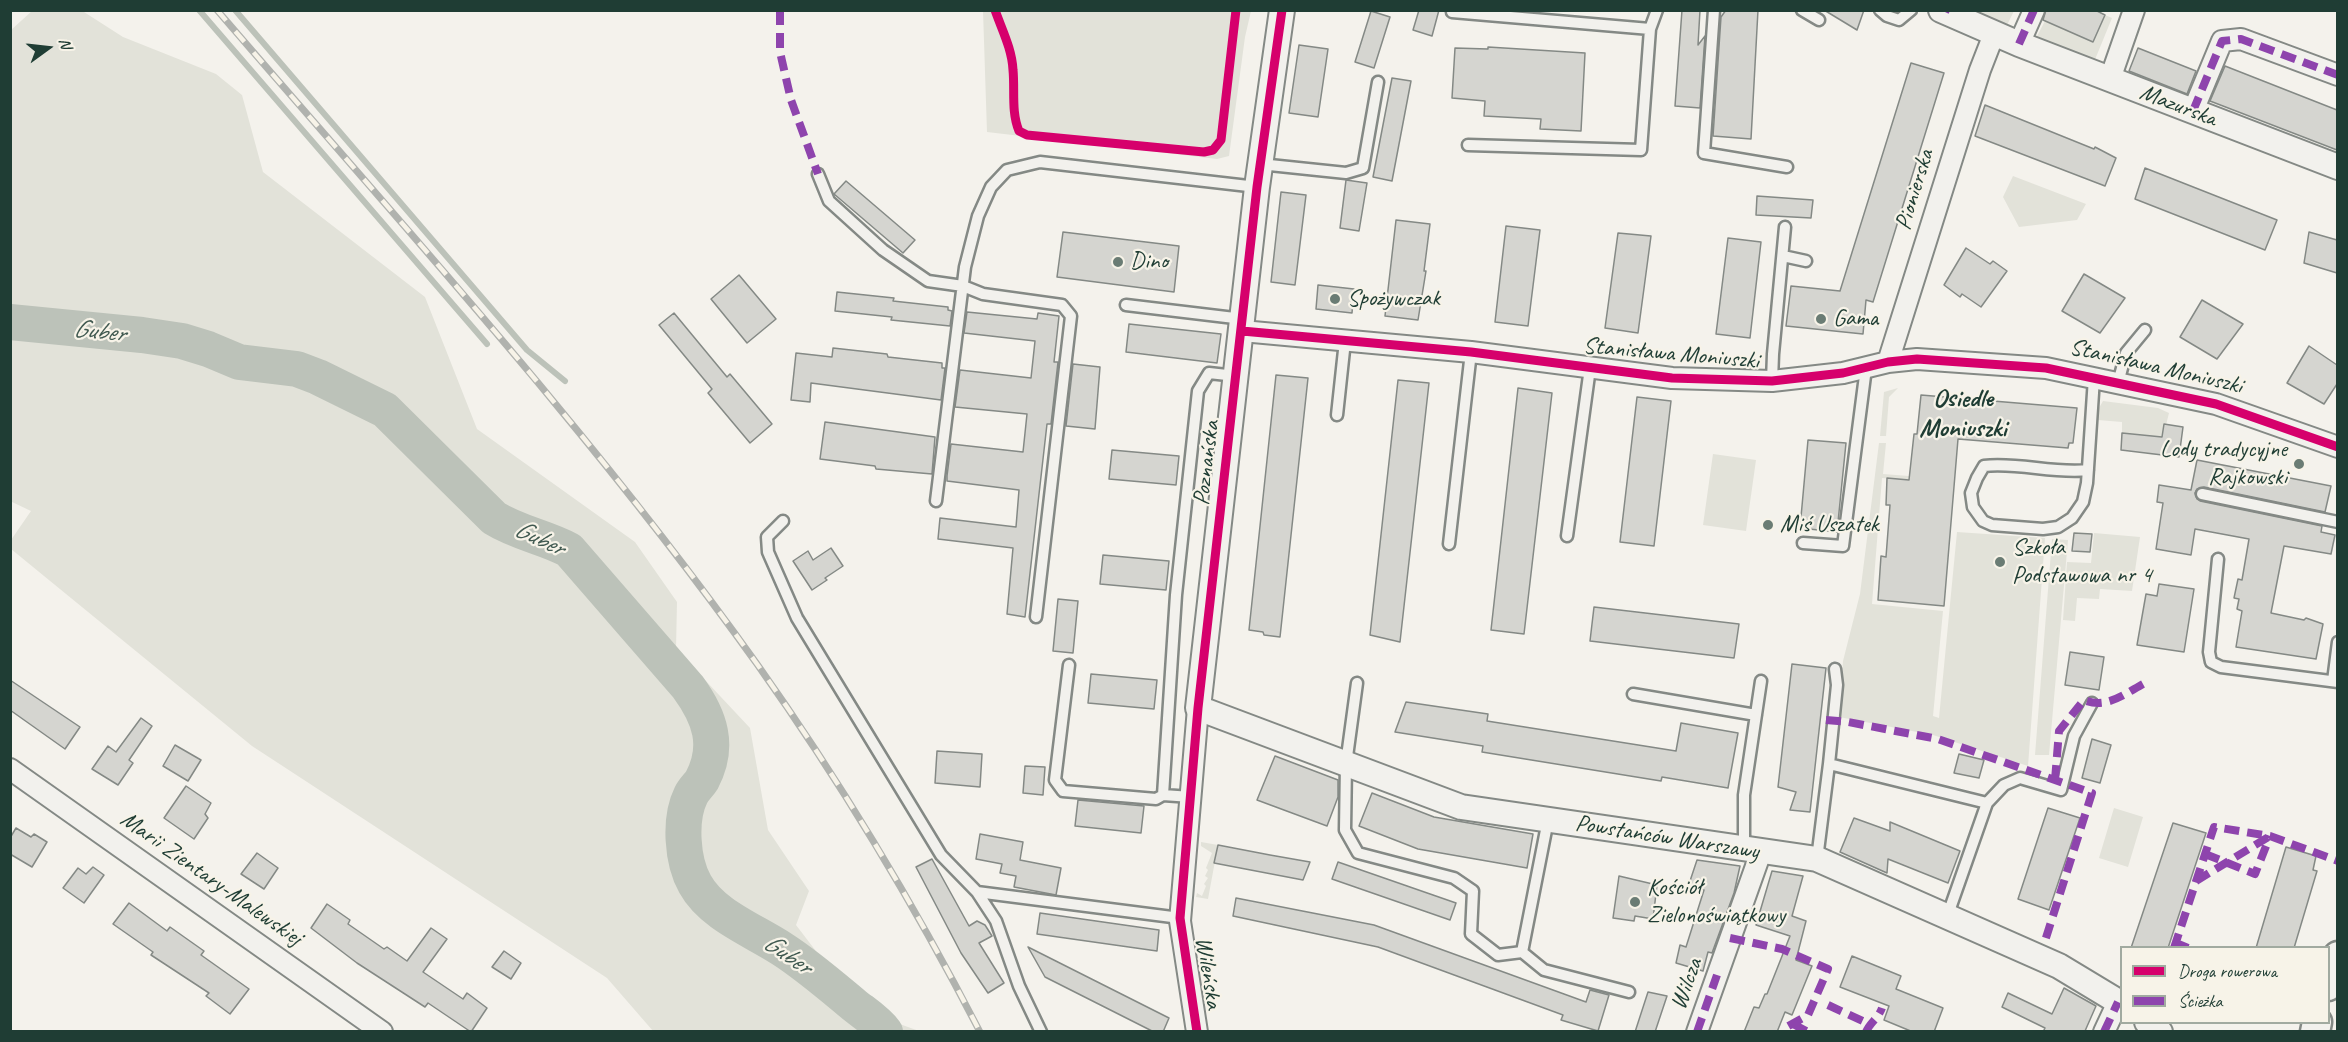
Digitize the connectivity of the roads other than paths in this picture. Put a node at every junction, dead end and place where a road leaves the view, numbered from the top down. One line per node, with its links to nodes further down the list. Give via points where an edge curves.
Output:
1 (1282, 10): 23 (street, Poznańska)
2 (1657, 10): 12 (lane)
3 (1714, 10): 20 (lane, via 1704,153)
4 (1802, 10): 11 (lane)
5 (1880, 10): 6 (lane, via 1899,20)
6 (1911, 10)
7 (2034, 10): 14 (street)
8 (2134, 10): 16 (street)
9 (1944, 11): 13 (street, Mazurska)
10 (1452, 12): 12 (lane)
11 (1820, 20)
12 (1650, 29): 19 (lane, via 1641,150)
13 (1994, 34): 14 (street, Mazurska); 33 (street, Pionierska)
14 (2019, 44): 16 (street, Mazurska)
15 (2337, 75): 18 (street, via 2241,39 2222,41)
16 (2110, 80): 18 (street, Mazurska)
17 (1378, 82): 23 (lane, via 1363,168 1346,173)
18 (2193, 111): 21 (street, Mazurska)
19 (1468, 145)
20 (1787, 167)
21 (2337, 167)
22 (818, 174): 27 (lane, via 829,201 884,250 928,281)
23 (1259, 176): 27 (lane, via 1040,162 1007,170 991,187 978,216); 29 (street, Poznańska)
24 (1785, 227): 25 (lane)
25 (1783, 256): 26 (lane); 38 (lane)
26 (1806, 261)
27 (963, 286): 44 (lane); 51 (lane, via 983,294 1062,305 1071,316)
28 (1126, 305): 29 (lane)
29 (1243, 325): 31 (street, Stanisława Moniuszki); 36 (street, Poznańska)
30 (2145, 330): 39 (lane, via 2126,353)
31 (1345, 341): 32 (street, Stanisława Moniuszki); 40 (lane)
32 (1471, 352): 34 (street, Stanisława Moniuszki); 49 (lane)
33 (1888, 362): 35 (street, Stanisława Moniuszki); 37 (street, Stanisława Moniuszki, via 1917,359 2046,368)
34 (1590, 368): 38 (street, Stanisława Moniuszki, via 1672,378); 47 (lane)
35 (1866, 368): 38 (street, Stanisława Moniuszki); 48 (lane, via 1843,546)
36 (1237, 376): 60 (street, Poznańska); 65 (lane, via 1209,373 1198,391 1176,595)
37 (2094, 378): 39 (street, Stanisława Moniuszki); 42 (lane)
38 (1772, 381)
39 (2118, 383): 41 (street, Stanisława Moniuszki, via 2216,404)
40 (1337, 416)
41 (2337, 447)
42 (2088, 470): 42 (lane, via 1984,466 1971,493 1973,507 1983,521 1992,525 2058,527 2072,518 2083,502)
43 (2202, 494): 46 (lane)
44 (936, 501)
45 (783, 521): 71 (lane, via 767,537 768,552 797,618 941,855)
46 (2337, 522)
47 (1567, 536)
48 (1803, 543)
49 (1449, 544)
50 (2218, 559): 56 (lane, via 2208,652 2211,662)
51 (1036, 617)
52 (2337, 642): 56 (lane)
53 (1069, 665): 65 (lane, via 1055,780 1063,791 1156,799)
54 (1835, 669): 63 (lane, via 1837,685)
55 (1761, 681): 61 (lane)
56 (2335, 681)
57 (1357, 683): 62 (lane)
58 (1632, 694): 61 (lane)
59 (2092, 703): 67 (lane, via 2074,736 2061,790 2020,778 2004,785)
60 (1198, 708): 62 (street, Powstańców Warszawy); 66 (street, Poznańska)
61 (1756, 715): 69 (lane, via 1744,795)
62 (1346, 764): 68 (street, Powstańców Warszawy, via 1461,807); 74 (lane, via 1345,830 1358,854 1454,878 1473,891 1471,934 1498,955)
63 (1828, 764): 67 (lane); 70 (lane)
64 (10, 769): 79 (street, Marii Zientary-Malewskiej)
65 (1163, 795): 66 (lane)
66 (1191, 796): 73 (street, Poznańska)
67 (1987, 803): 72 (lane)
68 (1548, 820): 69 (street, Powstańców Warszawy); 74 (lane)
69 (1752, 851): 70 (street, Powstańców Warszawy); 82 (street, Wilcza)
70 (1817, 860): 72 (street, Powstańców Warszawy)
71 (976, 892): 73 (lane); 80 (lane, via 996,921 1019,986)
72 (1946, 918): 78 (street, Powstańców Warszawy, via 2060,966)
73 (1180, 920): 81 (street, Wileńska)
74 (1522, 952): 77 (lane, via 1544,970)
75 (2337, 956): 76 (main road)
76 (2330, 979)
77 (1629, 992)
78 (2120, 1003): 83 (street)
79 (382, 1032)
80 (1041, 1032)
81 (1197, 1032)
82 (1697, 1032)
83 (2104, 1032)

